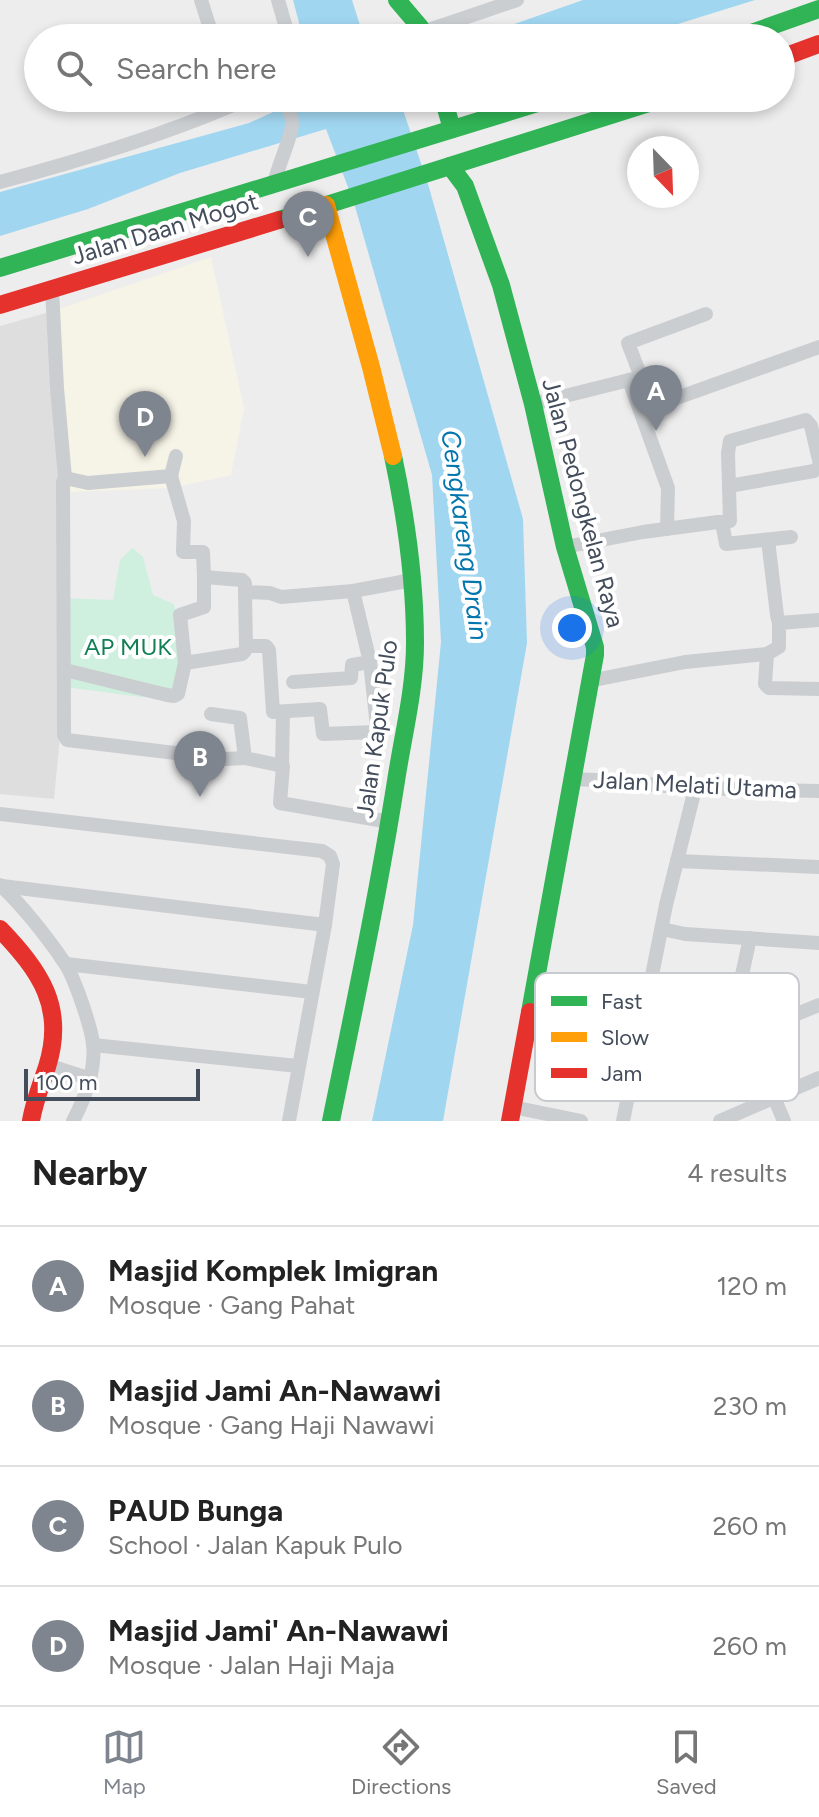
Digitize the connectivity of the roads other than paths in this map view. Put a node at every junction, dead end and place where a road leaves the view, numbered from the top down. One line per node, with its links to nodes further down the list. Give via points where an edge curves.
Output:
1 (201, 0): 6 (street)
2 (278, 0): 7 (street)
3 (397, 0): 8 (main road)
4 (517, 0): 9 (street)
5 (819, 9): 10 (main road)
6 (208, 24)
7 (285, 24)
8 (416, 24)
9 (453, 24)
10 (777, 24)
11 (819, 44): 12 (main road)
12 (795, 53)
13 (212, 112): 20 (street)
14 (290, 112): 21 (street, via 291,133)
15 (444, 112): 18 (main road)
16 (507, 112): 18 (main road, Jalan Daan Mogot)
17 (620, 112): 19 (main road, Jalan Daan Mogot)
18 (444, 131): 21 (main road, Jalan Daan Mogot)
19 (454, 164): 22 (main road, Jalan Daan Mogot); 29 (main road, Jalan Pedongkelan Raya, via 501,285)
20 (0, 182)
21 (274, 183): 23 (main road, Jalan Daan Mogot)
22 (326, 205): 24 (main road, Jalan Daan Mogot); 42 (main road, Jalan Kapuk Pulo, via 402,496)
23 (0, 268)
24 (52, 289): 25 (main road, Jalan Daan Mogot); 34 (street)
25 (0, 305)
26 (706, 314): 28 (street, via 628,343)
27 (819, 347): 28 (street, via 674,399 660,399)
28 (635, 378): 29 (street); 37 (street, via 668,488)
29 (533, 404): 40 (main road, Jalan Pedongkelan Raya)
30 (176, 456): 33 (street)
31 (819, 460): 35 (street, via 806,420 733,439 728,444)
32 (819, 467): 35 (street)
33 (171, 476): 34 (street, via 88,483); 41 (street, via 184,521 183,552 203,552)
34 (65, 478): 51 (street)
35 (729, 486): 36 (street, via 730,521)
36 (722, 522): 37 (street); 39 (street, via 726,544)
37 (667, 529): 40 (street)
38 (791, 537): 39 (street)
39 (768, 540): 46 (street)
40 (565, 547): 52 (main road, Jalan Pedongkelan Raya, via 594,639)
41 (204, 577): 44 (street, via 242,580); 50 (street, via 204,607 180,615)
42 (412, 580): 43 (street); 63 (main road, Jalan Kapuk Pulo, via 414,658)
43 (353, 591): 44 (street, via 281,597); 49 (street)
44 (245, 592): 47 (street)
45 (819, 620): 46 (street)
46 (779, 623): 48 (street, via 779,647)
47 (246, 646): 50 (street, via 242,654); 55 (street, via 269,648 273,711)
48 (767, 654): 52 (street, via 685,662); 54 (street, via 769,688)
49 (370, 662): 53 (street, via 352,665 351,678); 55 (street, via 376,732 323,734 320,709)
50 (185, 663): 51 (street, via 174,696)
51 (65, 670): 57 (street, via 67,740)
52 (589, 681): 59 (main road, Jalan Pedongkelan Raya)
53 (293, 682)
54 (819, 689)
55 (283, 712): 58 (street)
56 (211, 714): 57 (street, via 240,718)
57 (245, 758): 58 (street)
58 (282, 765): 63 (street, via 280,803)
59 (572, 779): 60 (street, Jalan Melati Utama); 73 (main road, Jalan Pedongkelan Raya)
60 (695, 789): 61 (street, Jalan Melati Utama); 64 (street)
61 (819, 791)
62 (0, 814): 67 (street, via 322,851 333,864)
63 (390, 822): 94 (main road, Jalan Kapuk Pulo)
64 (677, 861): 65 (street); 69 (street)
65 (819, 867)
66 (1, 885): 67 (street); 72 (street)
67 (325, 925): 77 (street)
68 (0, 929): 81 (main road, via 46,987 54,1011)
69 (662, 929): 70 (street); 74 (street)
70 (750, 938): 71 (street); 75 (street)
71 (819, 943)
72 (66, 964): 77 (street); 80 (street)
73 (537, 973)
74 (653, 973)
75 (742, 973)
76 (535, 986): 89 (main road, Jalan Pedongkelan Raya)
77 (312, 992): 82 (street)
78 (819, 1005): 79 (street)
79 (799, 1013)
80 (93, 1045): 82 (street); 84 (street)
81 (47, 1065): 84 (street); 91 (main road)
82 (298, 1066): 93 (street)
83 (819, 1078): 85 (street)
84 (91, 1079): 90 (street)
85 (799, 1086)
86 (627, 1101): 96 (street)
87 (764, 1101): 97 (street)
88 (775, 1101): 98 (street)
89 (512, 1114): 95 (street)
90 (74, 1120): 92 (street)
91 (31, 1121)
92 (91, 1121)
93 (289, 1121)
94 (331, 1121)
95 (581, 1121)
96 (623, 1121)
97 (720, 1121)
98 (784, 1121)

